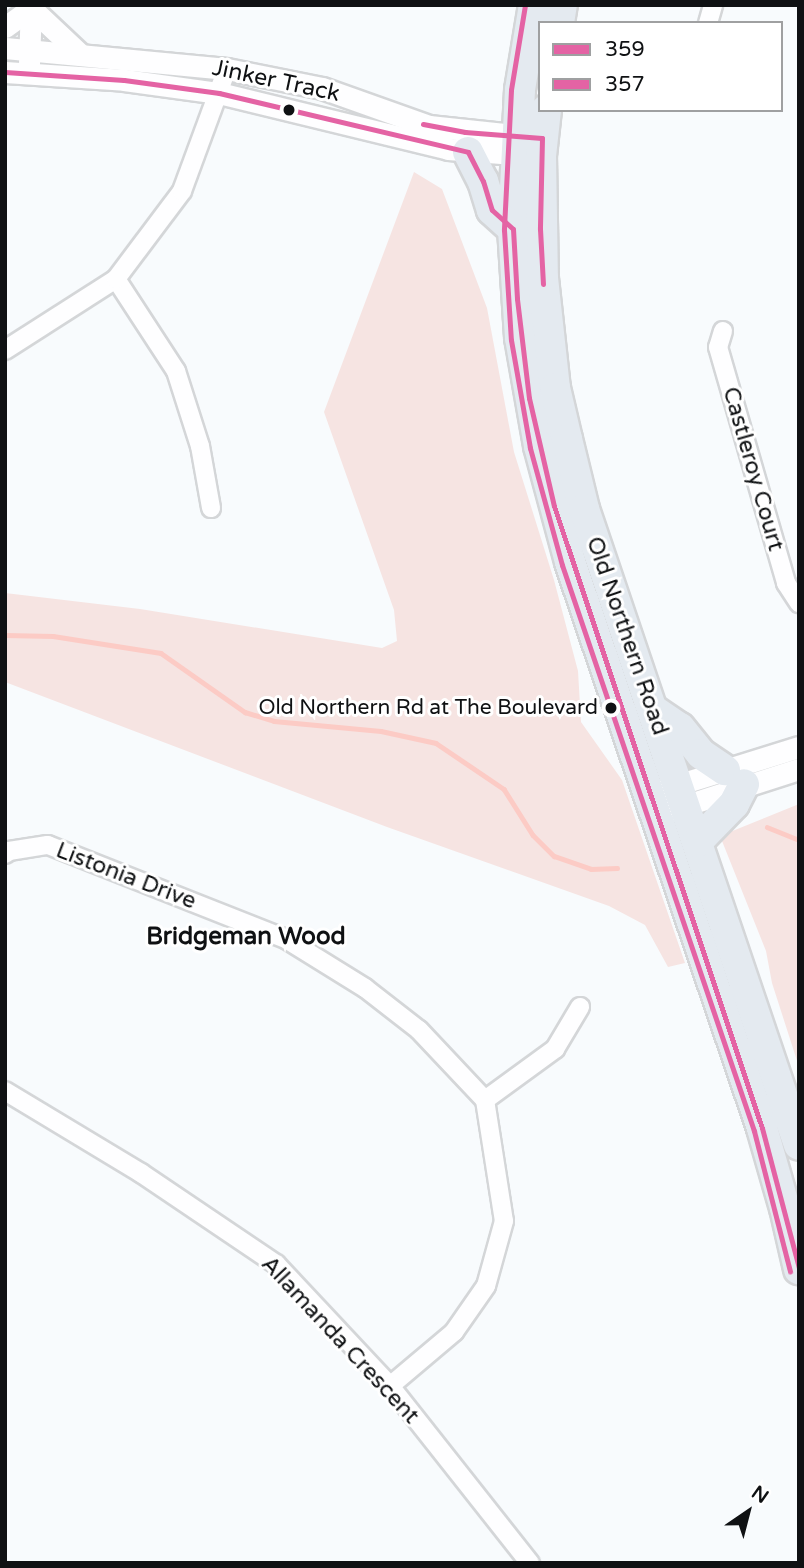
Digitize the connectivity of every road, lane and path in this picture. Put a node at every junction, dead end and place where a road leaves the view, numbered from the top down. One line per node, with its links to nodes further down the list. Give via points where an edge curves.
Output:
1 (534, 5): 11 (highway, Old Northern Road, via 520,90)
2 (31, 7): 3 (street); 5 (street); 6 (street)
3 (5, 27)
4 (5, 48): 5 (street, Jinker Track)
5 (30, 51): 6 (street, Jinker Track); 9 (street)
6 (80, 54): 7 (street, Jinker Track)
7 (227, 69): 10 (street); 11 (street, Jinker Track, via 323,88 429,126)
8 (5, 72): 9 (street, Jinker Track)
9 (29, 73): 10 (street, Jinker Track)
10 (219, 93): 12 (street, Jinker Track); 14 (street, via 182,191)
11 (532, 139): 12 (street, Jinker Track); 13 (highway, Old Northern Road); 19 (highway, Old Northern Road, via 555,388 584,509)
12 (468, 152): 13 (highway, via 492,210)
13 (513, 229): 24 (highway, Old Northern Road, via 520,338 539,446 570,562)
14 (116, 279): 16 (street); 17 (street, via 176,371 200,446)
15 (723, 331): 18 (street, Castleroy Court, via 718,347 786,583)
16 (5, 350)
17 (211, 508)
18 (799, 603)
19 (653, 710): 22 (highway, via 680,728 701,754); 23 (highway, Old Northern Road)
20 (799, 747): 22 (street)
21 (799, 769): 22 (street)
22 (735, 777): 23 (street); 25 (highway, via 734,804)
23 (682, 795): 24 (street); 25 (highway, Old Northern Road)
24 (653, 803): 31 (highway, Old Northern Road, via 762,1128)
25 (697, 842): 30 (highway, Old Northern Road)
26 (5, 854): 29 (street, Listonia Drive, via 48,845 286,939 365,988 419,1030)
27 (580, 1007): 29 (street, via 555,1049)
28 (5, 1091): 32 (street, Allamanda Crescent, via 141,1172 276,1264)
29 (485, 1100): 32 (street, via 504,1221 486,1286 454,1332)
30 (799, 1145)
31 (799, 1269)
32 (390, 1387): 33 (street, Allamanda Crescent)
33 (530, 1563)

